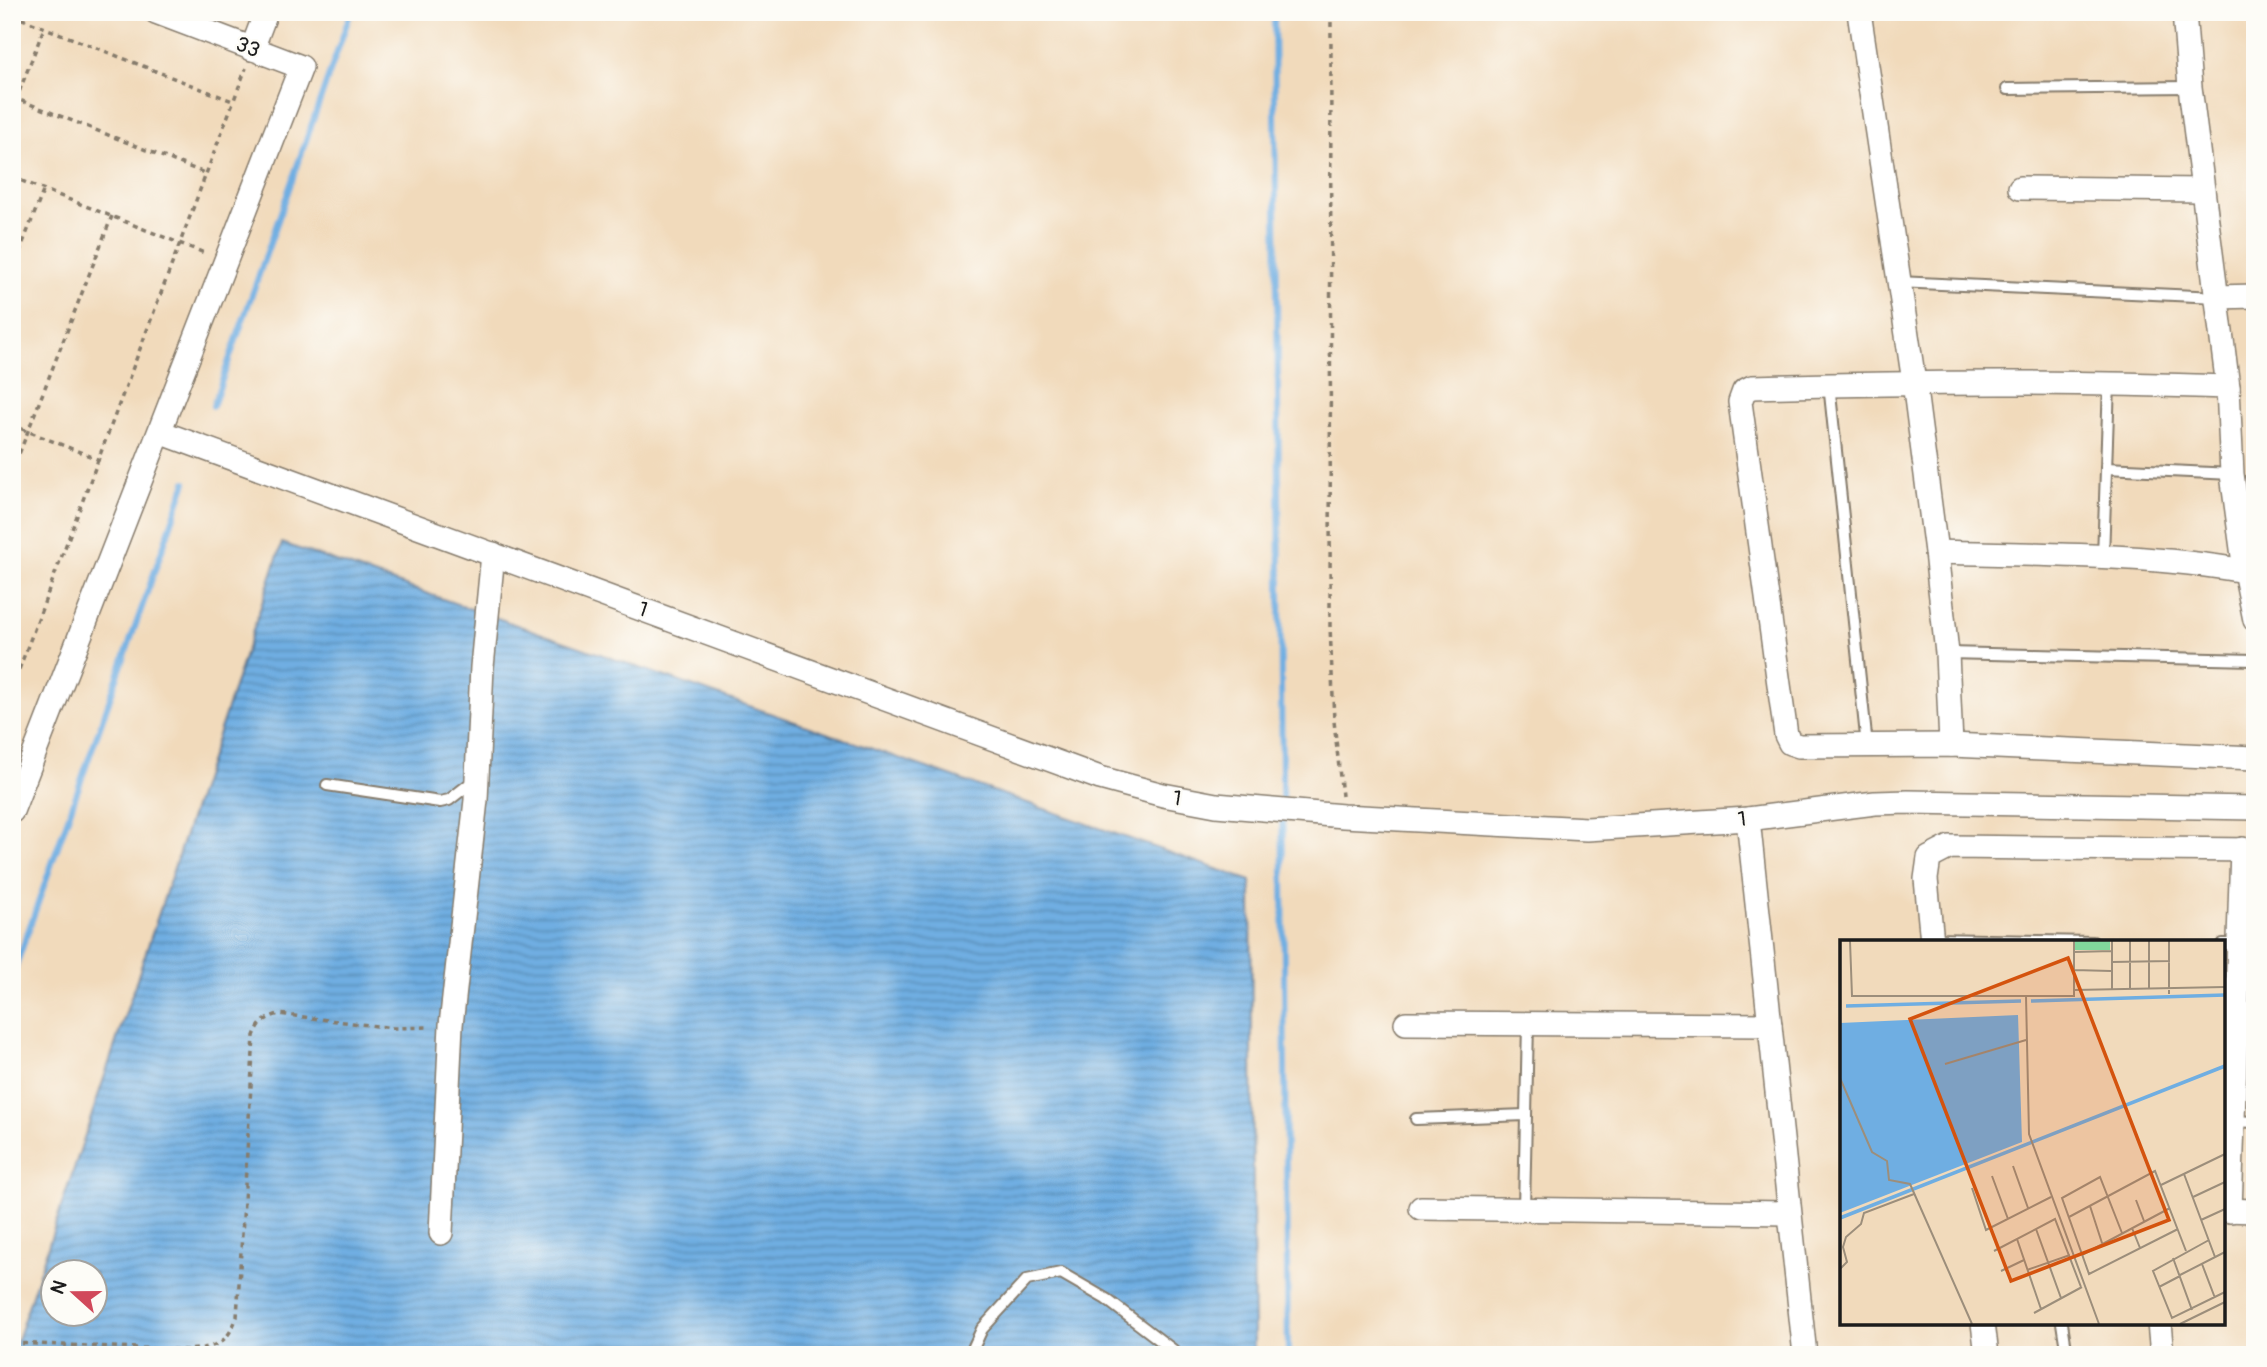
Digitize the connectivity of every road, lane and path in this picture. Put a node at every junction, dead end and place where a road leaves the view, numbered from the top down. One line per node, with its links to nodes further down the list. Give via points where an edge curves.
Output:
1 (156, 12): 7 (street, 33)
2 (266, 12): 9 (street)
3 (1331, 12): 55 (path, via 1330,626)
4 (1859, 12): 24 (street)
5 (2184, 12): 10 (street)
6 (12, 15): 8 (path)
7 (191, 18): 9 (street, 33)
8 (44, 28): 12 (path); 13 (path)
9 (252, 49): 13 (path); 22 (street, 33, via 301,67)
10 (2190, 87): 11 (lane); 19 (street)
11 (2007, 89)
12 (15, 97): 14 (path); 15 (path)
13 (235, 102): 15 (path)
14 (12, 110)
15 (207, 174): 21 (path)
16 (12, 177): 18 (path)
17 (2020, 188): 19 (street)
18 (44, 189): 20 (path); 23 (path)
19 (2203, 190): 26 (street)
20 (112, 216): 21 (path); 32 (path)
21 (181, 244): 22 (path); 34 (path)
22 (226, 260): 33 (street)
23 (13, 268)
24 (1898, 282): 26 (lane); 27 (street)
25 (2255, 296): 26 (street)
26 (2217, 298): 30 (street)
27 (1914, 382): 28 (street); 29 (street); 38 (street)
28 (2109, 383): 30 (street); 35 (lane)
29 (1829, 384): 49 (lane); 49 (street, via 1752,387 1744,391 1740,402 1786,735 1790,743 1799,746)
30 (2228, 387): 37 (street)
31 (12, 425): 32 (path)
32 (28, 432): 34 (path); 36 (path)
33 (160, 432): 39 (street, 1); 54 (street)
34 (100, 460): 46 (path)
35 (2106, 468): 37 (lane); 40 (lane)
36 (12, 472)
37 (2232, 474): 41 (street)
38 (1936, 552): 40 (street); 43 (street)
39 (493, 554): 51 (street); 55 (street, 1, via 1100,778 1216,805)
40 (2103, 557): 41 (street)
41 (2250, 572): 42 (street)
42 (2255, 620)
43 (1947, 653): 44 (lane); 48 (street)
44 (2255, 660)
45 (12, 667): 46 (path)
46 (19, 670): 47 (path)
47 (12, 688)
48 (1951, 745): 49 (street); 50 (street)
49 (1867, 746)
50 (2255, 758)
51 (477, 778): 52 (lane, via 440,802); 62 (street)
52 (327, 785)
53 (2255, 808): 56 (street, 1, via 1908,802)
54 (12, 811)
55 (1343, 816): 56 (street, 1, via 1587,830)
56 (1748, 819): 63 (street)
57 (2248, 850): 58 (street, via 1950,846 1929,858 1926,878); 59 (street)
58 (1932, 940)
59 (2239, 944): 64 (street)
60 (1406, 1023): 61 (street)
61 (1528, 1023): 63 (street); 65 (lane)
62 (451, 1025): 73 (street); 77 (path, via 393,1028 278,1014 258,1025 237,1317 223,1342 190,1350)
63 (1770, 1025): 72 (street)
64 (2238, 1031): 67 (street)
65 (1526, 1115): 66 (lane); 69 (lane)
66 (1416, 1119)
67 (2237, 1122): 70 (street)
68 (1422, 1208): 69 (street)
69 (1524, 1209): 72 (street)
70 (2227, 1211): 71 (street)
71 (2255, 1212)
72 (1789, 1213): 80 (street)
73 (441, 1233)
74 (1983, 1325): 81 (street)
75 (2062, 1325): 82 (lane)
76 (2159, 1325): 83 (street)
77 (12, 1343)
78 (970, 1355): 79 (lane, via 982,1329 1027,1280 1061,1273 1106,1299)
79 (1175, 1355)
80 (1805, 1355)
81 (1987, 1355)
82 (2067, 1355)
83 (2162, 1355)

